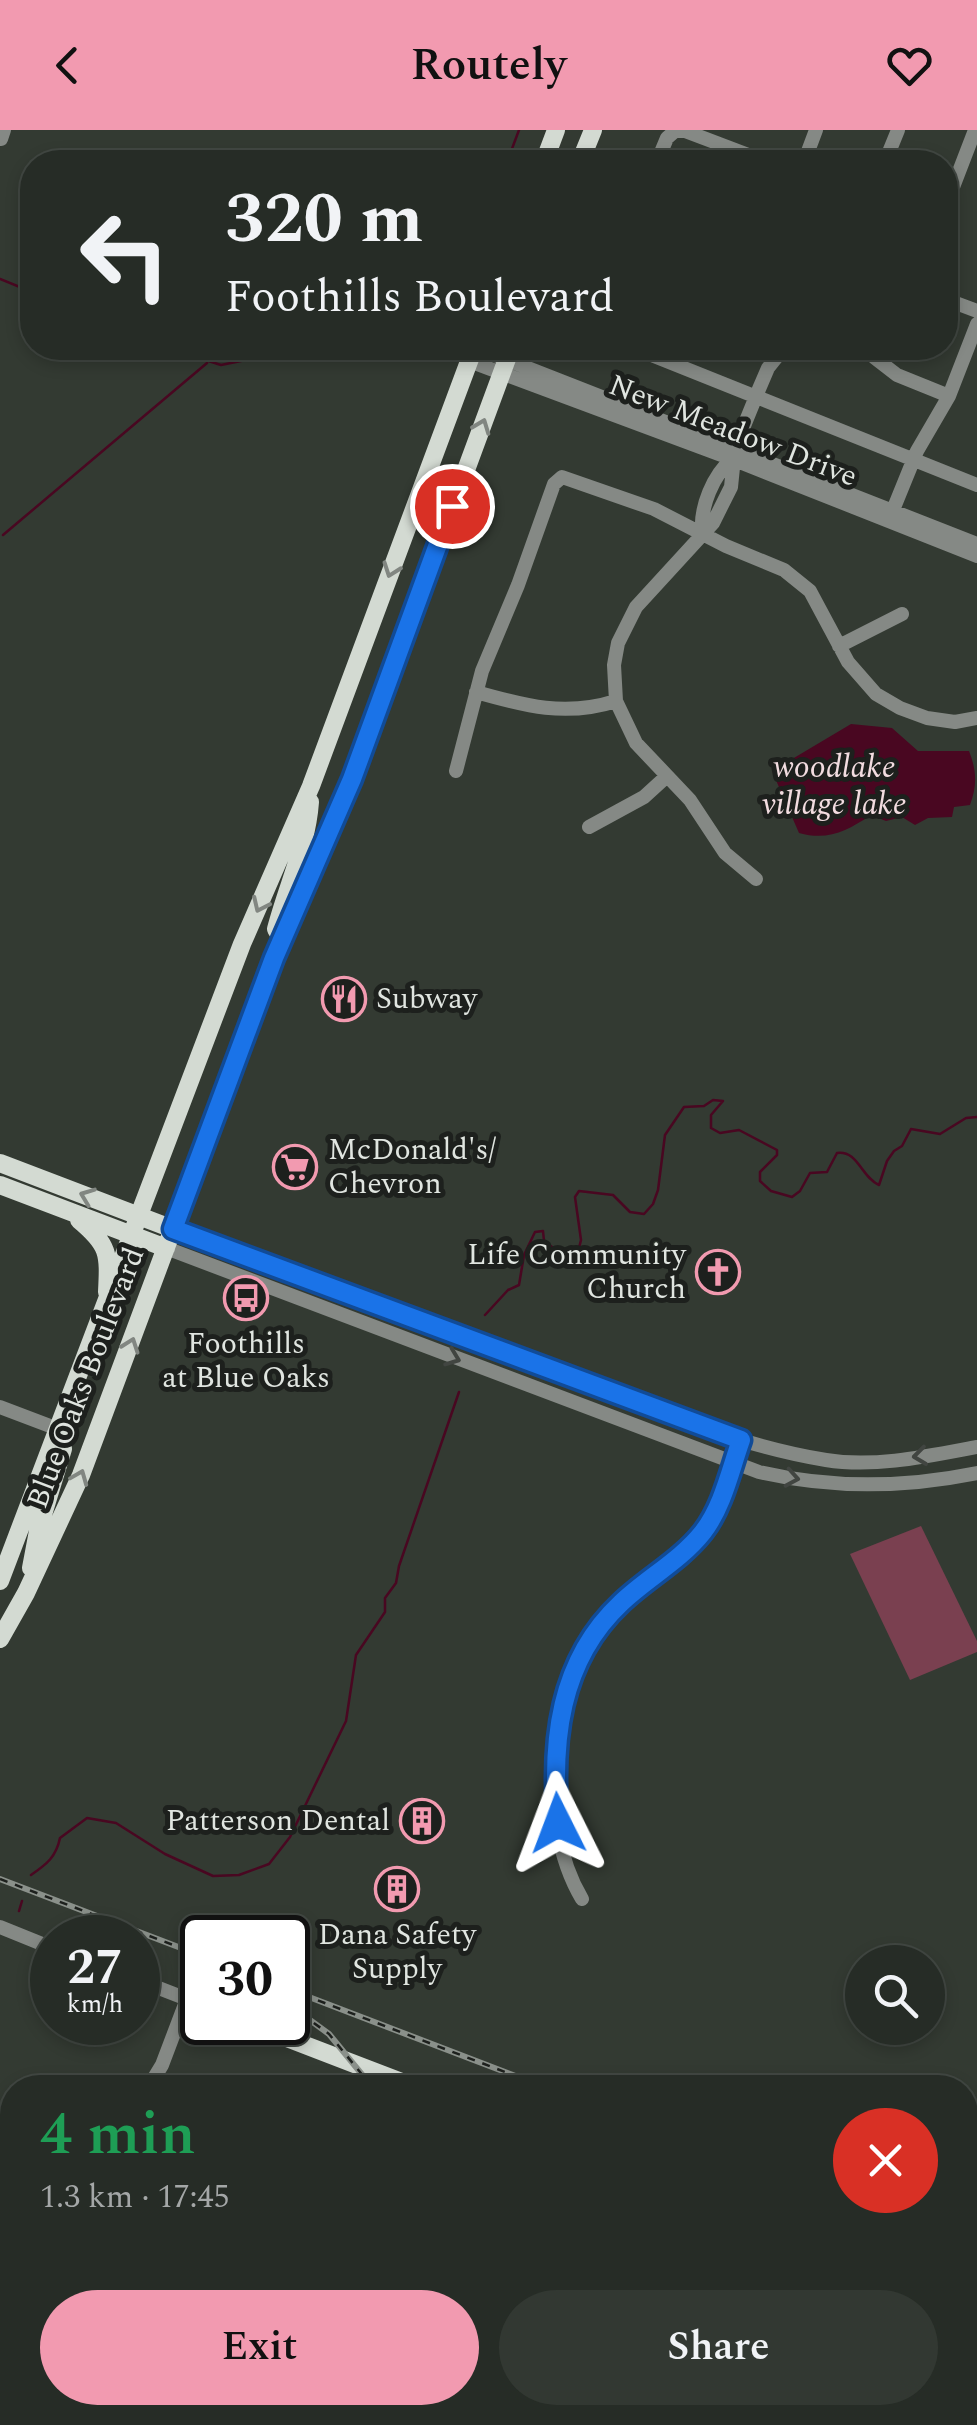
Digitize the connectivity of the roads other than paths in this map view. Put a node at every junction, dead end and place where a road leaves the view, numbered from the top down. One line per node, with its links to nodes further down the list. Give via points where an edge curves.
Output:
1 (4, 130): 3 (street)
2 (975, 130): 6 (street)
3 (0, 138)
4 (662, 150): 5 (street, via 675,130)
5 (735, 150)
6 (958, 174)
7 (977, 324): 14 (street)
8 (470, 360): 29 (main road, Blue Oaks Boulevard, one-way to 29)
9 (507, 360): 15 (street, New Meadow Drive); 32 (main road, Blue Oaks Boulevard, one-way to 9, via 352,779)
10 (664, 360): 13 (street)
11 (774, 360): 13 (street)
12 (878, 360): 14 (street)
13 (756, 396): 15 (street); 16 (street)
14 (948, 396): 16 (street)
15 (734, 453): 18 (street, New Meadow Drive); 19 (street, via 718,471 716,500 701,518)
16 (913, 461): 17 (street); 18 (street)
17 (977, 486)
18 (891, 516): 20 (street, New Meadow Drive); 21 (street, New Meadow Drive)
19 (702, 532): 23 (street, via 798,580 818,602); 24 (street, via 562,477); 25 (street, via 626,622 614,665)
20 (977, 544)
21 (977, 556)
22 (902, 614): 23 (street)
23 (840, 646): 26 (street, via 857,674 890,703 941,721)
24 (476, 692): 25 (street, via 541,709); 27 (street)
25 (616, 701): 28 (street, via 636,743)
26 (977, 718)
27 (456, 771)
28 (667, 776): 30 (street, via 644,798); 31 (street, via 726,853)
29 (311, 786): 32 (main road, via 308,832 276,929); 36 (main road, Blue Oaks Boulevard, one-way to 36, via 242,944)
30 (590, 827)
31 (756, 879)
32 (282, 940): 37 (main road, Blue Oaks Boulevard)
33 (0, 1163): 36 (main road, one-way to 33)
34 (0, 1184): 35 (main road)
35 (67, 1210): 38 (main road); 40 (main road, via 105,1246)
36 (141, 1217): 37 (main road); 38 (main road, Blue Oaks Boulevard)
37 (173, 1229): 39 (main road, Blue Oaks Boulevard); 43 (street)
38 (134, 1236): 39 (main road); 40 (main road, Blue Oaks Boulevard)
39 (166, 1248): 45 (street, one-way to 45); 48 (main road, Blue Oaks Boulevard, one-way to 39, via 81,1475)
40 (106, 1308): 42 (main road, Blue Oaks Boulevard)
41 (0, 1407): 42 (street)
42 (58, 1429): 47 (main road, Blue Oaks Boulevard); 48 (main road, via 63,1449)
43 (741, 1440): 44 (street, one-way to 43, via 829,1461); 45 (street)
44 (977, 1447)
45 (733, 1464): 46 (street, one-way to 46, via 854,1485 913,1484); 50 (street, via 704,1531 610,1614 564,1694 555,1763 559,1830)
46 (977, 1472)
47 (0, 1581)
48 (26, 1593): 49 (main road, Blue Oaks Boulevard)
49 (0, 1639)
50 (582, 1899)
51 (0, 1927): 52 (street)
52 (30, 1939)
53 (180, 2031): 55 (street)
54 (305, 2045): 56 (main road)
55 (156, 2075)
56 (382, 2075)

